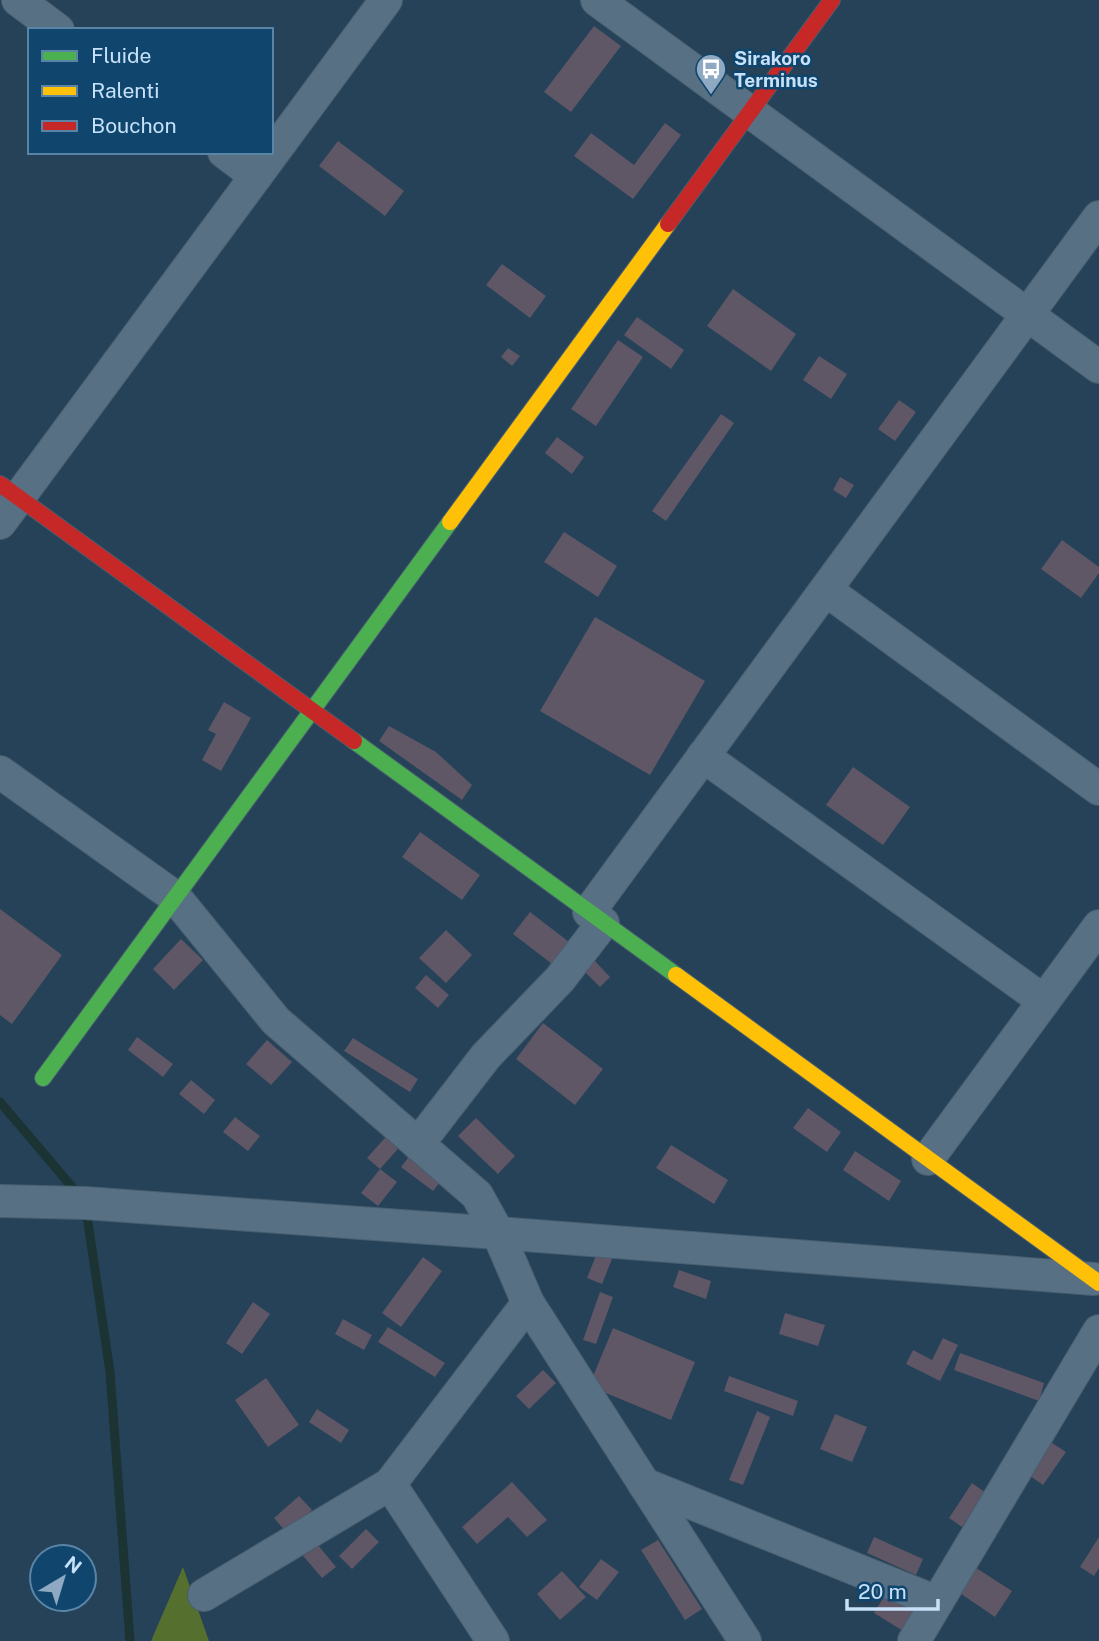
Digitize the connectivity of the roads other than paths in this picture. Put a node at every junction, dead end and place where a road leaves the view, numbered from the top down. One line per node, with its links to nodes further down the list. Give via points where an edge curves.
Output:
1 (18, 0): 5 (street)
2 (386, 0): 7 (street)
3 (597, 0): 6 (street)
4 (832, 0): 6 (street)
5 (55, 28)
6 (750, 111): 12 (street); 17 (street)
7 (273, 153)
8 (227, 154): 10 (street)
9 (272, 154): 10 (street)
10 (256, 176): 14 (street)
11 (1099, 218): 12 (street)
12 (1028, 314): 13 (street); 16 (street)
13 (1099, 367)
14 (9, 491): 15 (street); 17 (street)
15 (0, 523)
16 (825, 590): 18 (street); 20 (street)
17 (312, 710): 21 (street); 22 (street)
18 (703, 756): 22 (street); 24 (street)
19 (0, 772): 21 (street)
20 (1099, 789)
21 (175, 897): 25 (street); 26 (street, via 276,1021)
22 (596, 917): 26 (street, via 561,979 486,1056); 27 (street)
23 (1099, 926): 24 (street)
24 (1044, 1001): 27 (street)
25 (43, 1077)
26 (418, 1144): 29 (street, via 477,1195)
27 (928, 1159): 30 (street)
28 (0, 1201): 29 (street)
29 (498, 1233): 30 (street); 31 (street)
30 (1096, 1281)
31 (528, 1303): 33 (street); 34 (street)
32 (1099, 1331): 36 (street)
33 (390, 1484): 35 (street); 38 (street)
34 (645, 1484): 36 (street); 37 (street)
35 (204, 1595)
36 (937, 1601): 39 (street)
37 (732, 1636)
38 (494, 1641)
39 (914, 1641)

